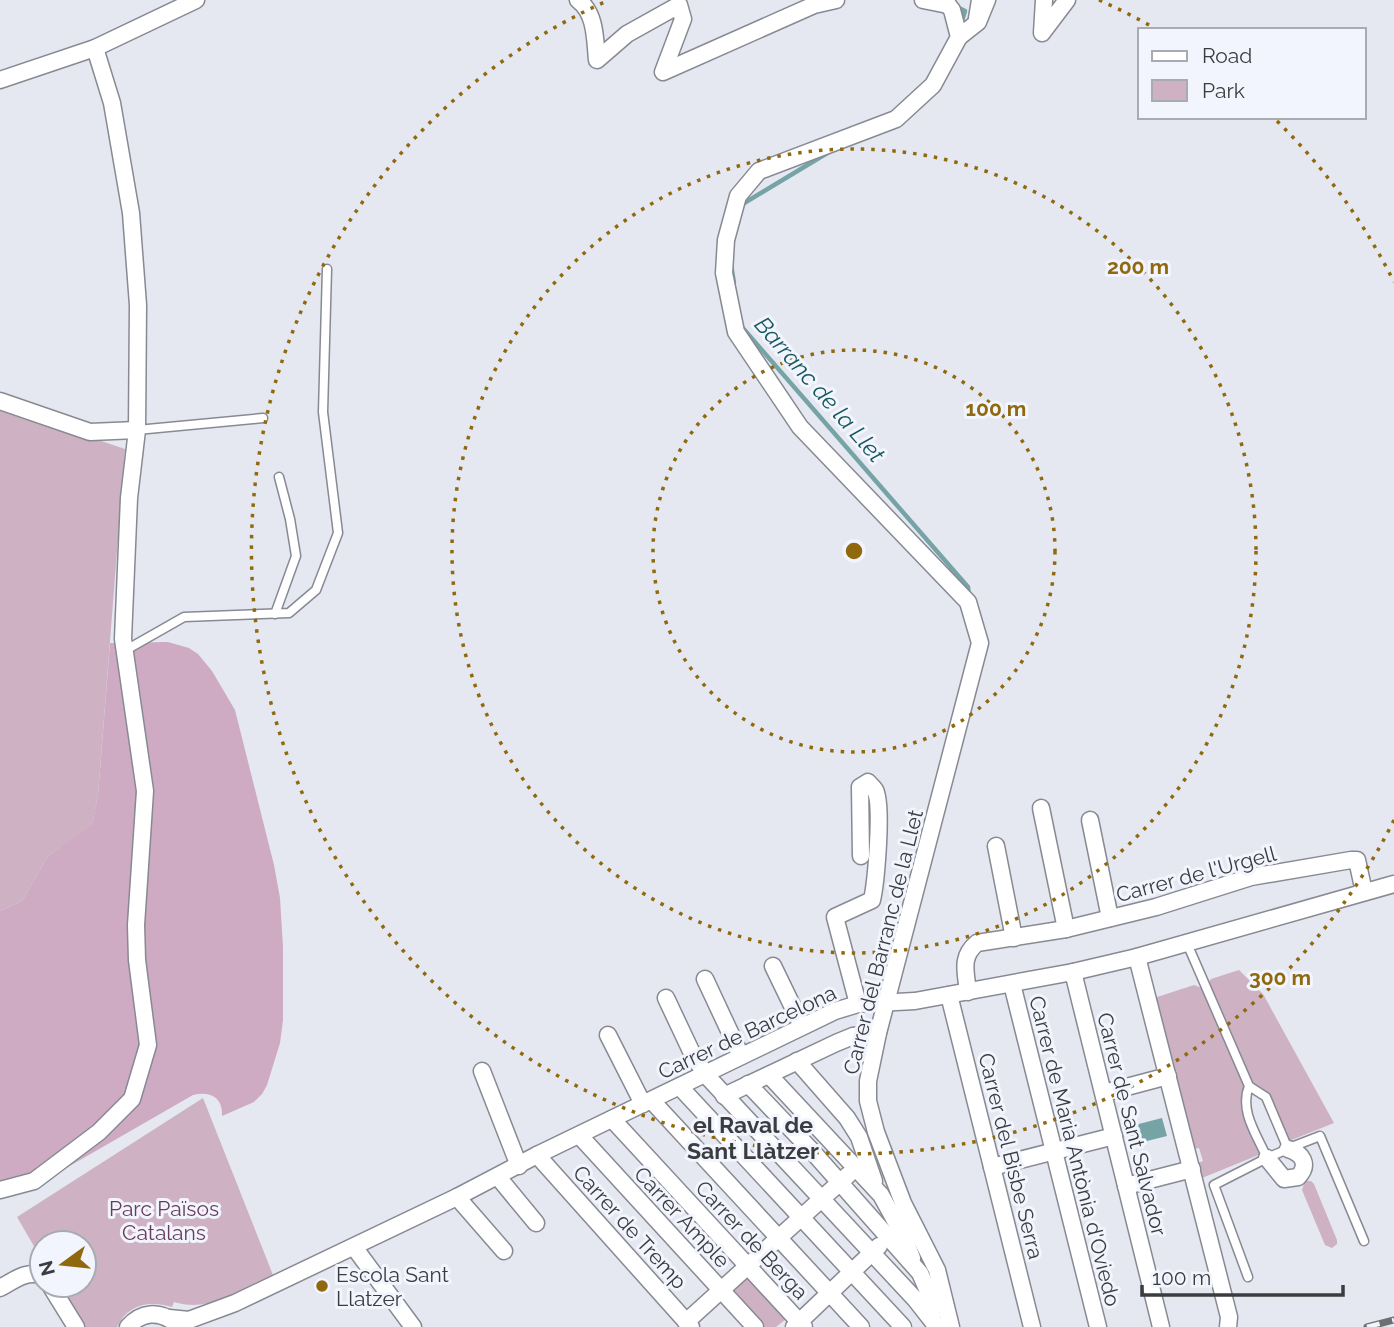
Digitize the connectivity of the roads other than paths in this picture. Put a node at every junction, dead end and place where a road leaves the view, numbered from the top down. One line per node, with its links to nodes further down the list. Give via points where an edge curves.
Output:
1 (195, 0): 11 (street)
2 (578, 0): 3 (street, via 586,5 595,31 597,60 627,34 679,5 683,19 663,72 814,5)
3 (836, 0)
4 (923, 0): 9 (street)
5 (976, 0): 10 (lane, via 973,19)
6 (986, 0): 10 (street, Carrer del Barranc de la Llet, via 978,22)
7 (1044, 0): 8 (street, via 1042,33)
8 (1067, 0)
9 (946, 3): 10 (street)
10 (959, 37): 39 (street, Carrer del Barranc de la Llet, via 933,85 896,119 760,171 738,196 723,272 736,332 800,427 968,602 979,643)
11 (95, 48): 12 (street); 16 (street, via 112,103 131,213 138,305)
12 (0, 80)
13 (327, 269): 18 (lane, via 323,412 338,533 316,590 289,613)
14 (0, 401): 16 (street, via 90,432)
15 (263, 418): 16 (lane)
16 (137, 430): 19 (street, via 124,580)
17 (279, 477): 18 (lane, via 296,556)
18 (275, 614): 19 (lane, via 184,617)
19 (126, 650): 69 (street, via 145,791 136,925 148,1045 132,1099 99,1132 34,1181)
20 (1041, 808): 27 (street)
21 (1090, 820): 26 (street)
22 (996, 846): 28 (street)
23 (861, 856): 38 (street, via 860,787 868,782 877,792 876,884 872,900 835,917)
24 (1394, 884): 25 (street, Carrer de Barcelona)
25 (1364, 892): 26 (street, Carrer de l'Urgell, via 1357,860 1351,860 1251,877); 29 (street, Carrer de Barcelona)
26 (1110, 918): 27 (street, Carrer de l'Urgell)
27 (1066, 929): 28 (street, Carrer de l'Urgell)
28 (1014, 938): 35 (street, Carrer de l'Urgell, via 977,943 969,950 965,961)
29 (1186, 942): 30 (street, Carrer de Barcelona); 50 (lane)
30 (1137, 957): 32 (street, Carrer de Barcelona); 48 (street)
31 (773, 966): 40 (street)
32 (1073, 972): 34 (street, Carrer de Barcelona); 52 (street, Carrer de Sant Salvador)
33 (705, 979): 43 (street)
34 (1012, 985): 35 (street, Carrer de Barcelona); 59 (street, Carrer de Maria Antònia d'Oviedo)
35 (968, 992): 36 (street, Carrer de Barcelona)
36 (949, 995): 39 (street, Carrer de Barcelona); 64 (street, Carrer del Bisbe Serra)
37 (666, 998): 46 (street)
38 (858, 1004): 39 (street, Carrer de Barcelona); 40 (street, Carrer de Barcelona)
39 (885, 1004): 41 (street, Carrer del Barranc de la Llet)
40 (802, 1026): 43 (street, Carrer de Barcelona)
41 (878, 1033): 44 (street, via 853,1036); 102 (street, Carrer del Barranc de la Llet, via 868,1101 903,1203 937,1270)
42 (608, 1035): 54 (street)
43 (741, 1056): 46 (street, Carrer de Barcelona)
44 (797, 1061): 47 (street); 70 (street, via 859,1137)
45 (482, 1070): 62 (street)
46 (705, 1074): 51 (street, Carrer de Barcelona); 53 (street)
47 (769, 1074): 49 (street); 63 (street)
48 (1168, 1076): 52 (street); 65 (street)
49 (748, 1084): 53 (street); 67 (street)
50 (1249, 1086): 58 (lane, via 1266,1097); 61 (lane, via 1246,1111)
51 (680, 1087): 54 (street, Carrer de Barcelona); 73 (street)
52 (1104, 1093): 57 (street, Carrer de Sant Salvador)
53 (724, 1096): 72 (street)
54 (647, 1102): 55 (street, Carrer de Barcelona); 75 (street)
55 (612, 1119): 56 (street, Carrer de Barcelona); 81 (street, Carrer de Berga)
56 (579, 1135): 60 (street, Carrer de Barcelona); 87 (street, Carrer Ample)
57 (1114, 1136): 59 (street); 68 (street, Carrer de Sant Salvador)
58 (1288, 1149): 61 (lane); 61 (street, via 1304,1159 1298,1177 1284,1179); 77 (lane, via 1320,1136)
59 (1054, 1151): 64 (street); 104 (street, Carrer de Maria Antònia d'Oviedo)
60 (537, 1155): 62 (street, Carrer de Barcelona); 92 (street, Carrer de Tremp)
61 (1267, 1158): 85 (lane, via 1214,1185)
62 (519, 1166): 66 (street, Carrer de Barcelona)
63 (856, 1167): 67 (street); 70 (street)
64 (992, 1167): 103 (street, Carrer del Bisbe Serra)
65 (1192, 1169): 68 (street); 106 (street)
66 (498, 1177): 71 (street, Carrer de Barcelona); 74 (street)
67 (840, 1183): 72 (street); 76 (street)
68 (1126, 1186): 105 (street, Carrer de Sant Salvador)
69 (0, 1190)
70 (881, 1195): 82 (street)
71 (457, 1197): 78 (street, Carrer de Barcelona); 79 (street)
72 (821, 1199): 73 (street); 80 (street)
73 (801, 1218): 75 (street); 83 (street)
74 (536, 1223)
75 (779, 1237): 81 (street); 88 (street)
76 (888, 1238): 80 (street); 82 (street)
77 (1364, 1241)
78 (354, 1247): 90 (street, Carrer de Barcelona); 98 (street)
79 (505, 1251)
80 (871, 1254): 83 (street); 94 (street)
81 (747, 1265): 87 (street); 93 (street, Carrer de Berga)
82 (916, 1270): 94 (street, via 927,1289)
83 (851, 1273): 88 (street); 101 (street)
84 (28, 1274): 86 (street)
85 (1248, 1277)
86 (0, 1288)
87 (720, 1290): 92 (street); 99 (street, Carrer Ample)
88 (830, 1293): 93 (street); 100 (street)
89 (59, 1299): 95 (street)
90 (235, 1303): 91 (street, Carrer de Barcelona); 97 (street, Carrer de Barcelona)
91 (173, 1323): 96 (street, Carrer de Barcelona, via 160,1314 145,1315)
92 (689, 1324)
93 (799, 1325)
94 (936, 1325)
95 (76, 1327)
96 (128, 1327)
97 (201, 1327)
98 (413, 1327)
99 (754, 1327)
100 (861, 1327)
101 (902, 1327)
102 (951, 1327)
103 (1031, 1327)
104 (1098, 1327)
105 (1161, 1327)
106 (1228, 1327)

